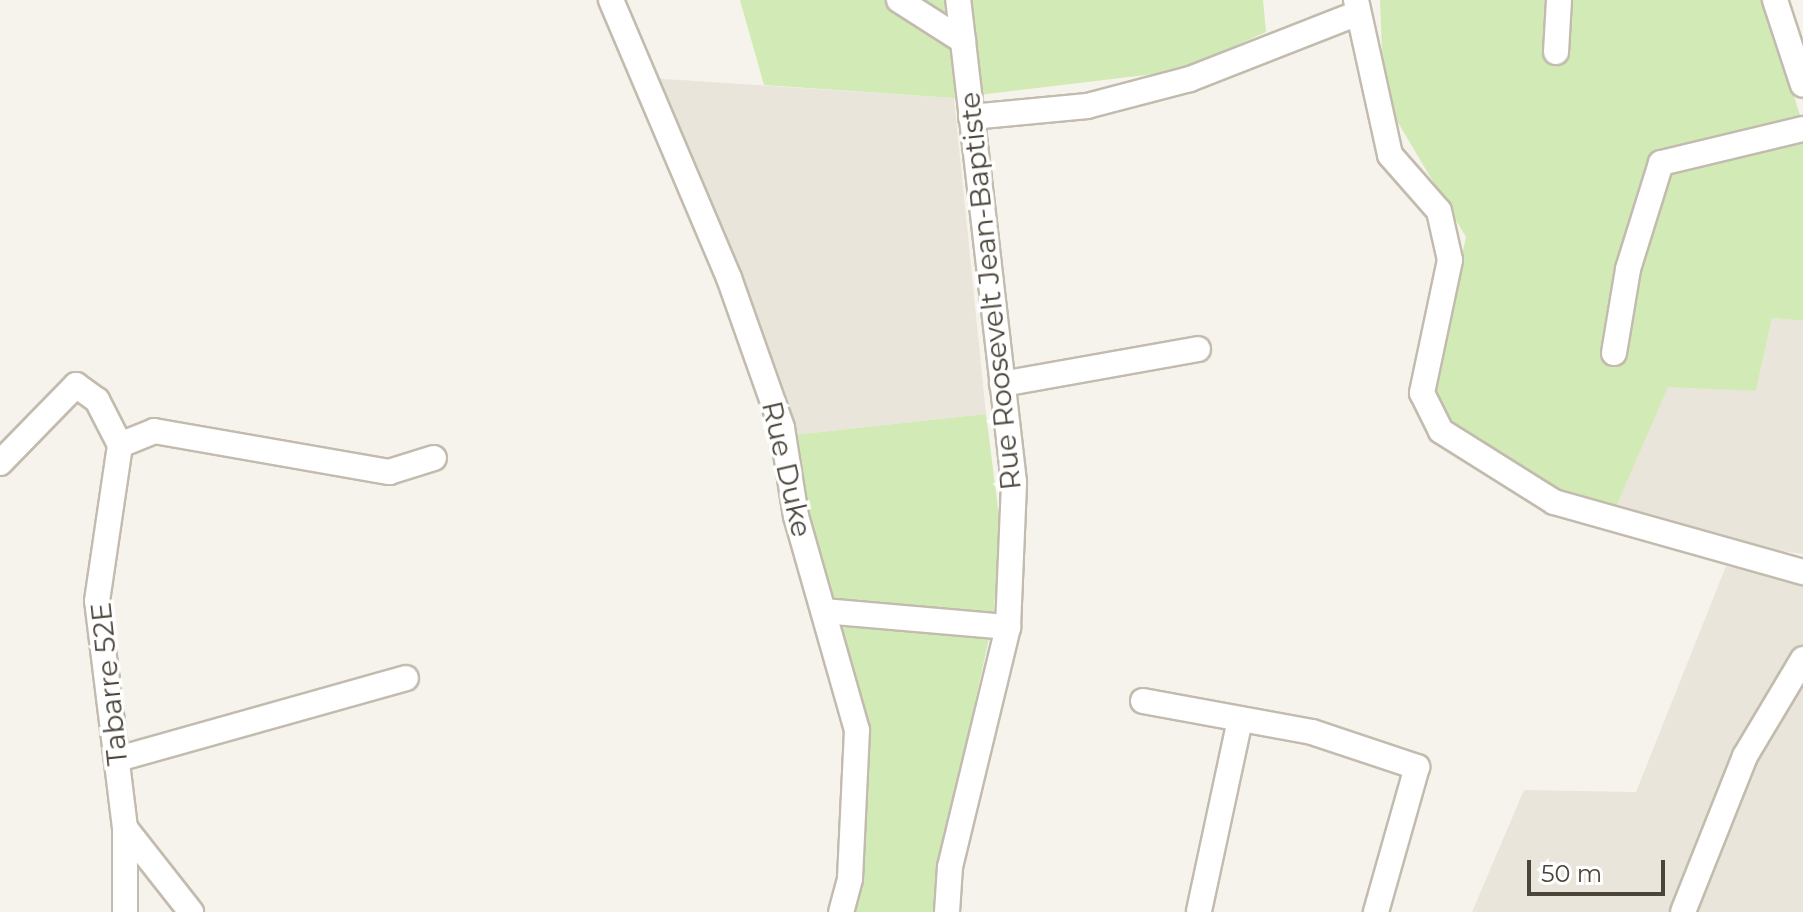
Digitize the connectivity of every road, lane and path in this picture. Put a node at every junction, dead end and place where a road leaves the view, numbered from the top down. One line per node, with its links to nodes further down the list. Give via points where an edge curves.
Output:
1 (611, 0): 19 (street, Rue Duke, via 777,413)
2 (899, 0): 7 (street)
3 (958, 0): 7 (street, Rue Roosevelt Jean-Baptiste)
4 (1559, 0): 8 (street)
5 (1775, 0): 9 (street)
6 (1356, 7): 10 (street, via 1190,79 1087,106); 18 (street, via 1390,155 1439,211 1450,260 1422,393 1441,431 1554,502)
7 (963, 41): 10 (street, Rue Roosevelt Jean-Baptiste)
8 (1556, 52)
9 (1803, 85)
10 (971, 117): 14 (street, Rue Roosevelt Jean-Baptiste)
11 (1803, 129): 13 (street, via 1661,163 1628,269)
12 (1198, 349): 14 (street)
13 (1614, 353)
14 (1002, 384): 20 (street, Rue Roosevelt Jean-Baptiste, via 1014,482)
15 (120, 445): 16 (street, via 154,431 389,472); 17 (street, via 97,400 76,385); 25 (street, Tabarre 52E, via 97,601)
16 (434, 458)
17 (0, 463)
18 (1803, 572)
19 (824, 611): 20 (street); 30 (street, Rue Duke, via 857,730 850,879)
20 (1008, 627): 31 (street, Rue Roosevelt Jean-Baptiste, via 950,867)
21 (1803, 659): 33 (street, via 1745,756)
22 (406, 678): 25 (street)
23 (1143, 701): 24 (street)
24 (1240, 719): 27 (street); 32 (street, via 1312,732 1417,767)
25 (118, 759): 26 (street, Tabarre 52E)
26 (125, 828): 28 (street, Tabarre 52E); 29 (street)
27 (1199, 911)
28 (125, 912)
29 (191, 912)
30 (841, 912)
31 (947, 912)
32 (1376, 912)
33 (1683, 912)

